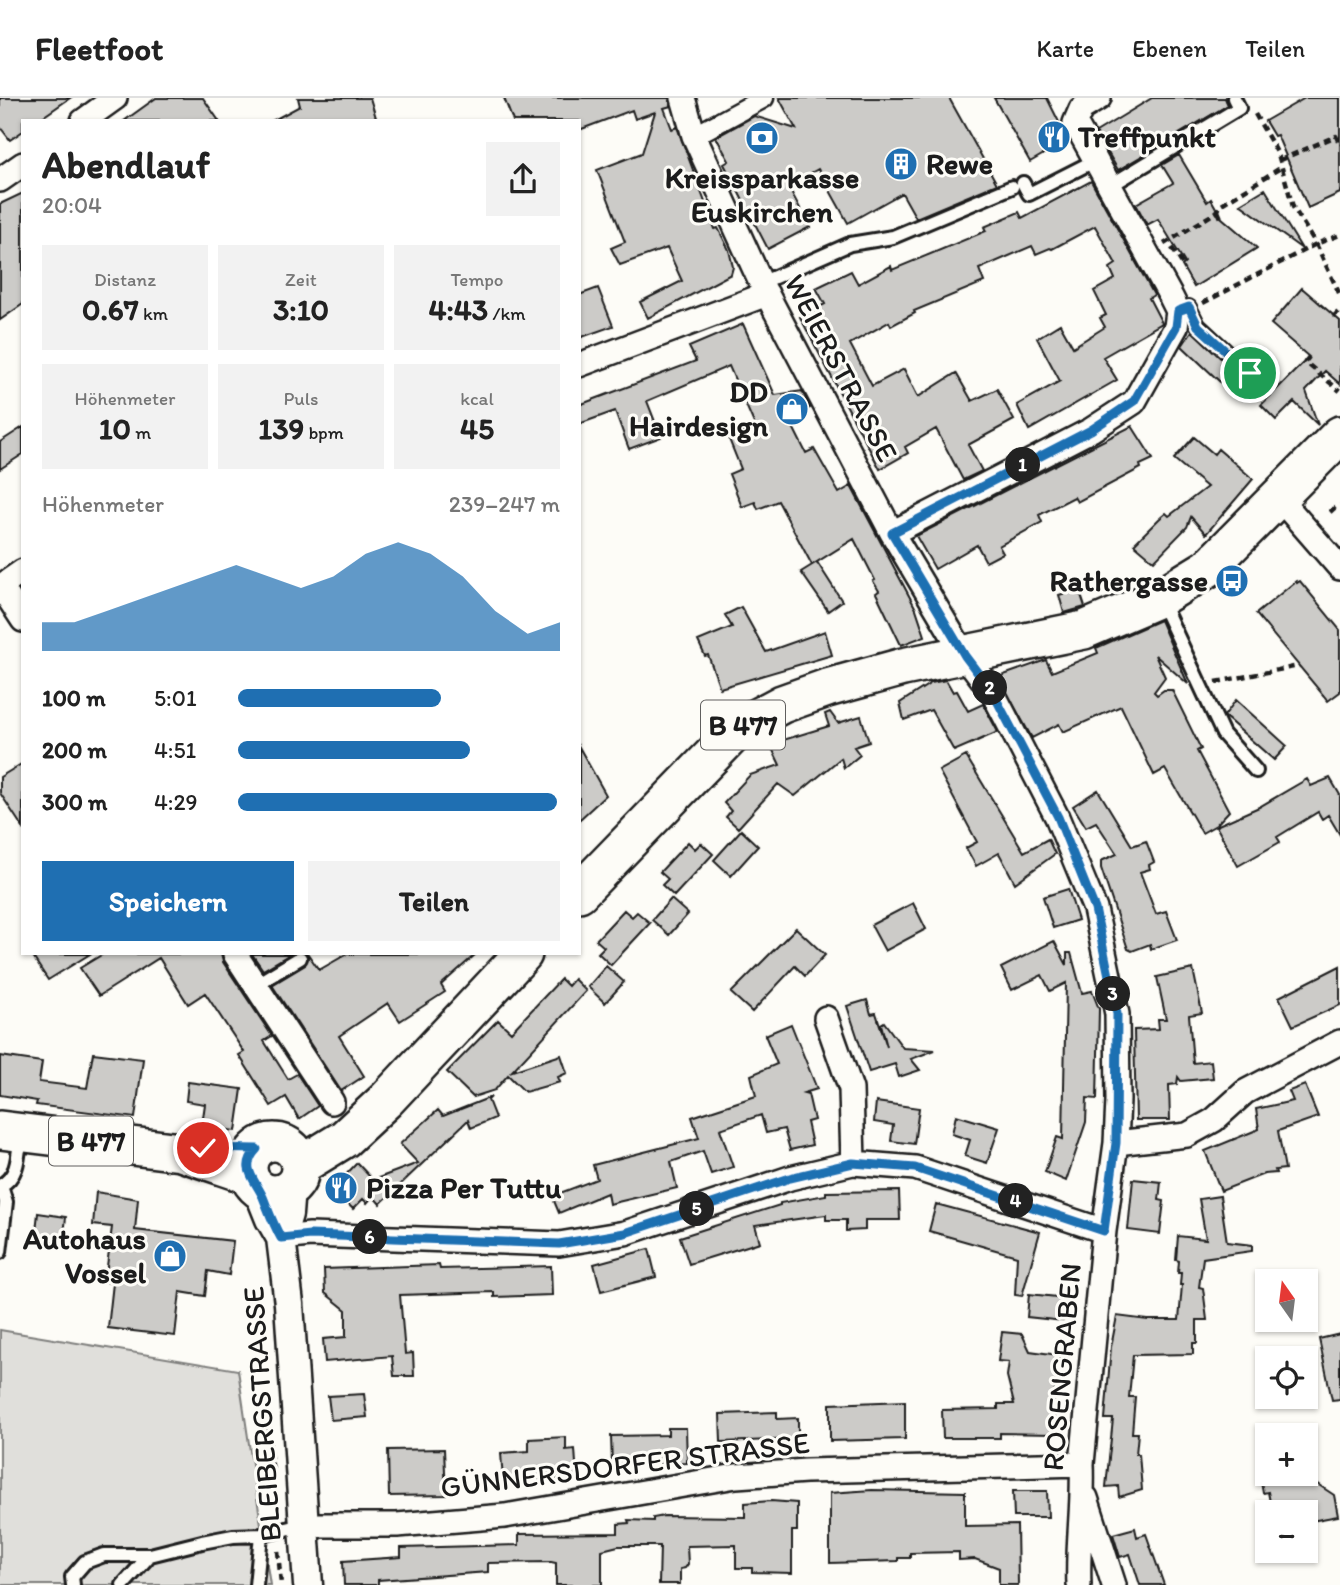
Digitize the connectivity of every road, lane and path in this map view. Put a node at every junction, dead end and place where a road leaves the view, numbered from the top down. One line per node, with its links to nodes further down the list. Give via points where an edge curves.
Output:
1 (115, 98): 7 (street)
2 (683, 98): 8 (street, WEIERSTRASSE)
3 (764, 98): 8 (street)
4 (1234, 98): 15 (lane, via 1240,108)
5 (1083, 107): 11 (street)
6 (1252, 109): 10 (path)
7 (86, 119)
8 (694, 135): 23 (street, WEIERSTRASSE)
9 (1340, 145): 10 (path, via 1336,135)
10 (1280, 160): 13 (path)
11 (1094, 161): 15 (street); 23 (lane, via 1029,194 1017,185 893,237 850,244)
12 (21, 165): 14 (street)
13 (1282, 167): 16 (path, via 1220,205); 20 (path, via 1293,207)
14 (0, 180)
15 (1108, 187): 27 (street)
16 (1218, 211): 17 (path); 19 (path)
17 (1221, 218)
18 (1340, 235): 20 (path)
19 (1167, 242): 21 (path); 22 (path)
20 (1316, 244): 24 (path); 25 (path)
21 (1161, 245)
22 (1183, 265)
23 (764, 289): 30 (street); 37 (street, WEIERSTRASSE)
24 (1340, 294)
25 (1207, 301)
26 (1340, 310): 28 (path)
27 (1178, 311): 31 (lane, via 1189,307 1198,326); 37 (street, via 1176,327 1134,401 1091,430)
28 (1333, 317)
29 (1309, 357): 32 (path, via 1304,362)
30 (581, 364)
31 (1250, 373)
32 (1340, 391)
33 (1340, 435): 34 (main road, B 477)
34 (1279, 498): 38 (street); 41 (main road, B 477, via 1208,568)
35 (1339, 504): 36 (path)
36 (1330, 512)
37 (892, 533): 43 (street, WEIERSTRASSE)
38 (1340, 568)
39 (21, 572): 40 (street)
40 (0, 586): 42 (street)
41 (1159, 598): 43 (main road, B 477, via 1084,630); 45 (lane)
42 (21, 617)
43 (965, 656): 47 (main road, B 477, via 827,688 782,704 741,726); 56 (street, ROSENGRABEN, via 993,693 1058,817 1095,909 1117,1014)
44 (1299, 666): 45 (path)
45 (1202, 687): 46 (lane, via 1223,734)
46 (1256, 771)
47 (581, 891)
48 (236, 955): 51 (street)
49 (522, 955): 58 (main road, via 344,1139)
50 (300, 958): 51 (lane)
51 (257, 984): 54 (street)
52 (827, 1018): 57 (street, via 851,1089)
53 (1340, 1042): 56 (street, via 1245,1092 1214,1120 1187,1135)
54 (332, 1102)
55 (10, 1131): 58 (main road, B 477, via 181,1152 212,1148); 59 (lane, via 16,1168 11,1179)
56 (1116, 1143): 60 (street, ROSENGRABEN)
57 (853, 1163): 60 (street, via 915,1168); 61 (street, via 790,1178 625,1233 559,1244 310,1235)
58 (273, 1169): 61 (street, BLEIBERGSTRASSE, via 270,1219)
59 (0, 1186): 62 (lane, via 6,1202)
60 (1104, 1231): 63 (street, ROSENGRABEN)
61 (281, 1238): 65 (street, BLEIBERGSTRASSE)
62 (0, 1252)
63 (1082, 1464): 64 (street, ROSENGRABEN); 65 (street, GÜNNERSDORFER STRASSE, via 736,1476 505,1516 397,1525)
64 (1083, 1488): 72 (street, ROSENGRABEN, via 1077,1545); 73 (street, ROSENGRABEN)
65 (302, 1525): 66 (lane); 71 (street, BLEIBERGSTRASSE)
66 (261, 1535): 67 (lane, via 233,1536); 70 (lane)
67 (150, 1555): 68 (lane, via 104,1555 85,1562 72,1577); 69 (lane)
68 (73, 1585)
69 (123, 1585)
70 (256, 1585)
71 (308, 1585)
72 (1079, 1585)
73 (1114, 1585)

